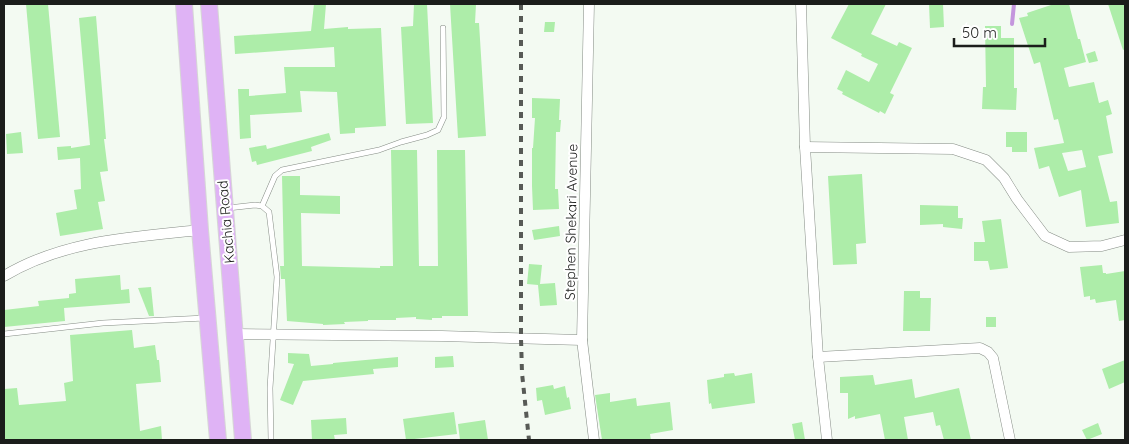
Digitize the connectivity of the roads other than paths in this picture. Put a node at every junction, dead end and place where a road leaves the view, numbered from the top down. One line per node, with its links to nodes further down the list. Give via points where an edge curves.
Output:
1 (184, 4): 9 (main road, Kachia Road)
2 (209, 4): 8 (main road, Kachia Road)
3 (589, 4): 16 (street, Stephen Shekari Avenue)
4 (801, 4): 6 (street)
5 (442, 28): 7 (lane, via 444,116 438,130 379,150 282,170 275,176)
6 (805, 147): 10 (street, via 953,149 986,160 1004,178 1044,236 1069,246 1102,246); 17 (street)
7 (262, 206): 8 (lane); 15 (lane, via 269,212 277,277)
8 (225, 208): 14 (main road, Kachia Road)
9 (200, 230): 11 (street, via 117,238 83,245 54,253); 12 (main road, Kachia Road)
10 (1125, 240)
11 (4, 276)
12 (208, 318): 13 (lane, via 103,323); 18 (main road, Kachia Road)
13 (4, 334)
14 (235, 334): 15 (street); 19 (main road, Kachia Road)
15 (274, 335): 16 (street); 20 (lane)
16 (582, 340): 21 (street, Stephen Shekari Avenue)
17 (818, 357): 22 (street); 23 (street, via 980,348 993,358)
18 (218, 440)
19 (243, 440)
20 (271, 440)
21 (594, 440)
22 (827, 440)
23 (1010, 440)

